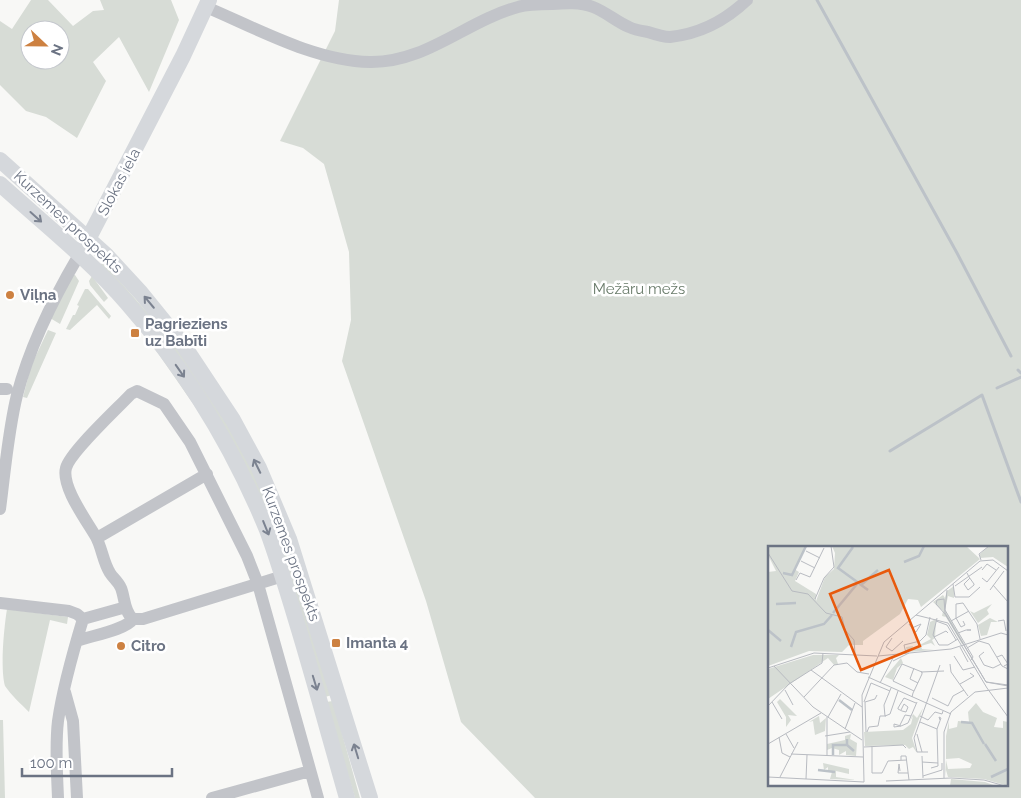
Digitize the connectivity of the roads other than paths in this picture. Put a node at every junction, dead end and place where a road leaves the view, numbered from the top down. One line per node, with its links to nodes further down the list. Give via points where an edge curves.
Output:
1 (747, 0): 2 (street, via 706,29 669,37 631,28 593,7 580,4 518,7 409,57 371,62 347,60 286,42)
2 (207, 3): 5 (main road, Slokas iela, via 180,64)
3 (0, 160): 5 (main road, Kurzemes prospekts)
4 (0, 184): 6 (main road, Kurzemes prospekts, one-way to 6)
5 (88, 239): 6 (main road, Slokas iela); 26 (main road, Kurzemes prospekts, one-way to 5, via 289,539 255,460 219,397 184,346 122,271)
6 (79, 255): 7 (street, Slokas iela, via 46,315 28,358); 11 (main road, Kurzemes prospekts, one-way to 11, via 145,325 201,403 244,480)
7 (4, 445): 9 (street, Slokas iela)
8 (207, 474): 10 (street); 10 (street, via 164,404 137,391 131,394 75,452 66,470 70,490); 12 (street)
9 (0, 509)
10 (97, 538): 14 (street, via 109,572 121,588)
11 (283, 576): 12 (street); 25 (main road, Kurzemes prospekts, one-way to 25)
12 (258, 584): 16 (street); 19 (street)
13 (0, 603): 15 (street, via 69,611)
14 (126, 607): 15 (street); 16 (street)
15 (83, 619): 17 (street)
16 (133, 620): 17 (street, via 126,626)
17 (77, 641): 18 (street)
18 (64, 689): 21 (street, via 56,741); 22 (street, via 73,721)
19 (310, 771): 20 (street); 24 (street)
20 (249, 793): 23 (street)
21 (58, 798)
22 (77, 798)
23 (212, 798)
24 (318, 798)
25 (347, 798)
26 (370, 798)

